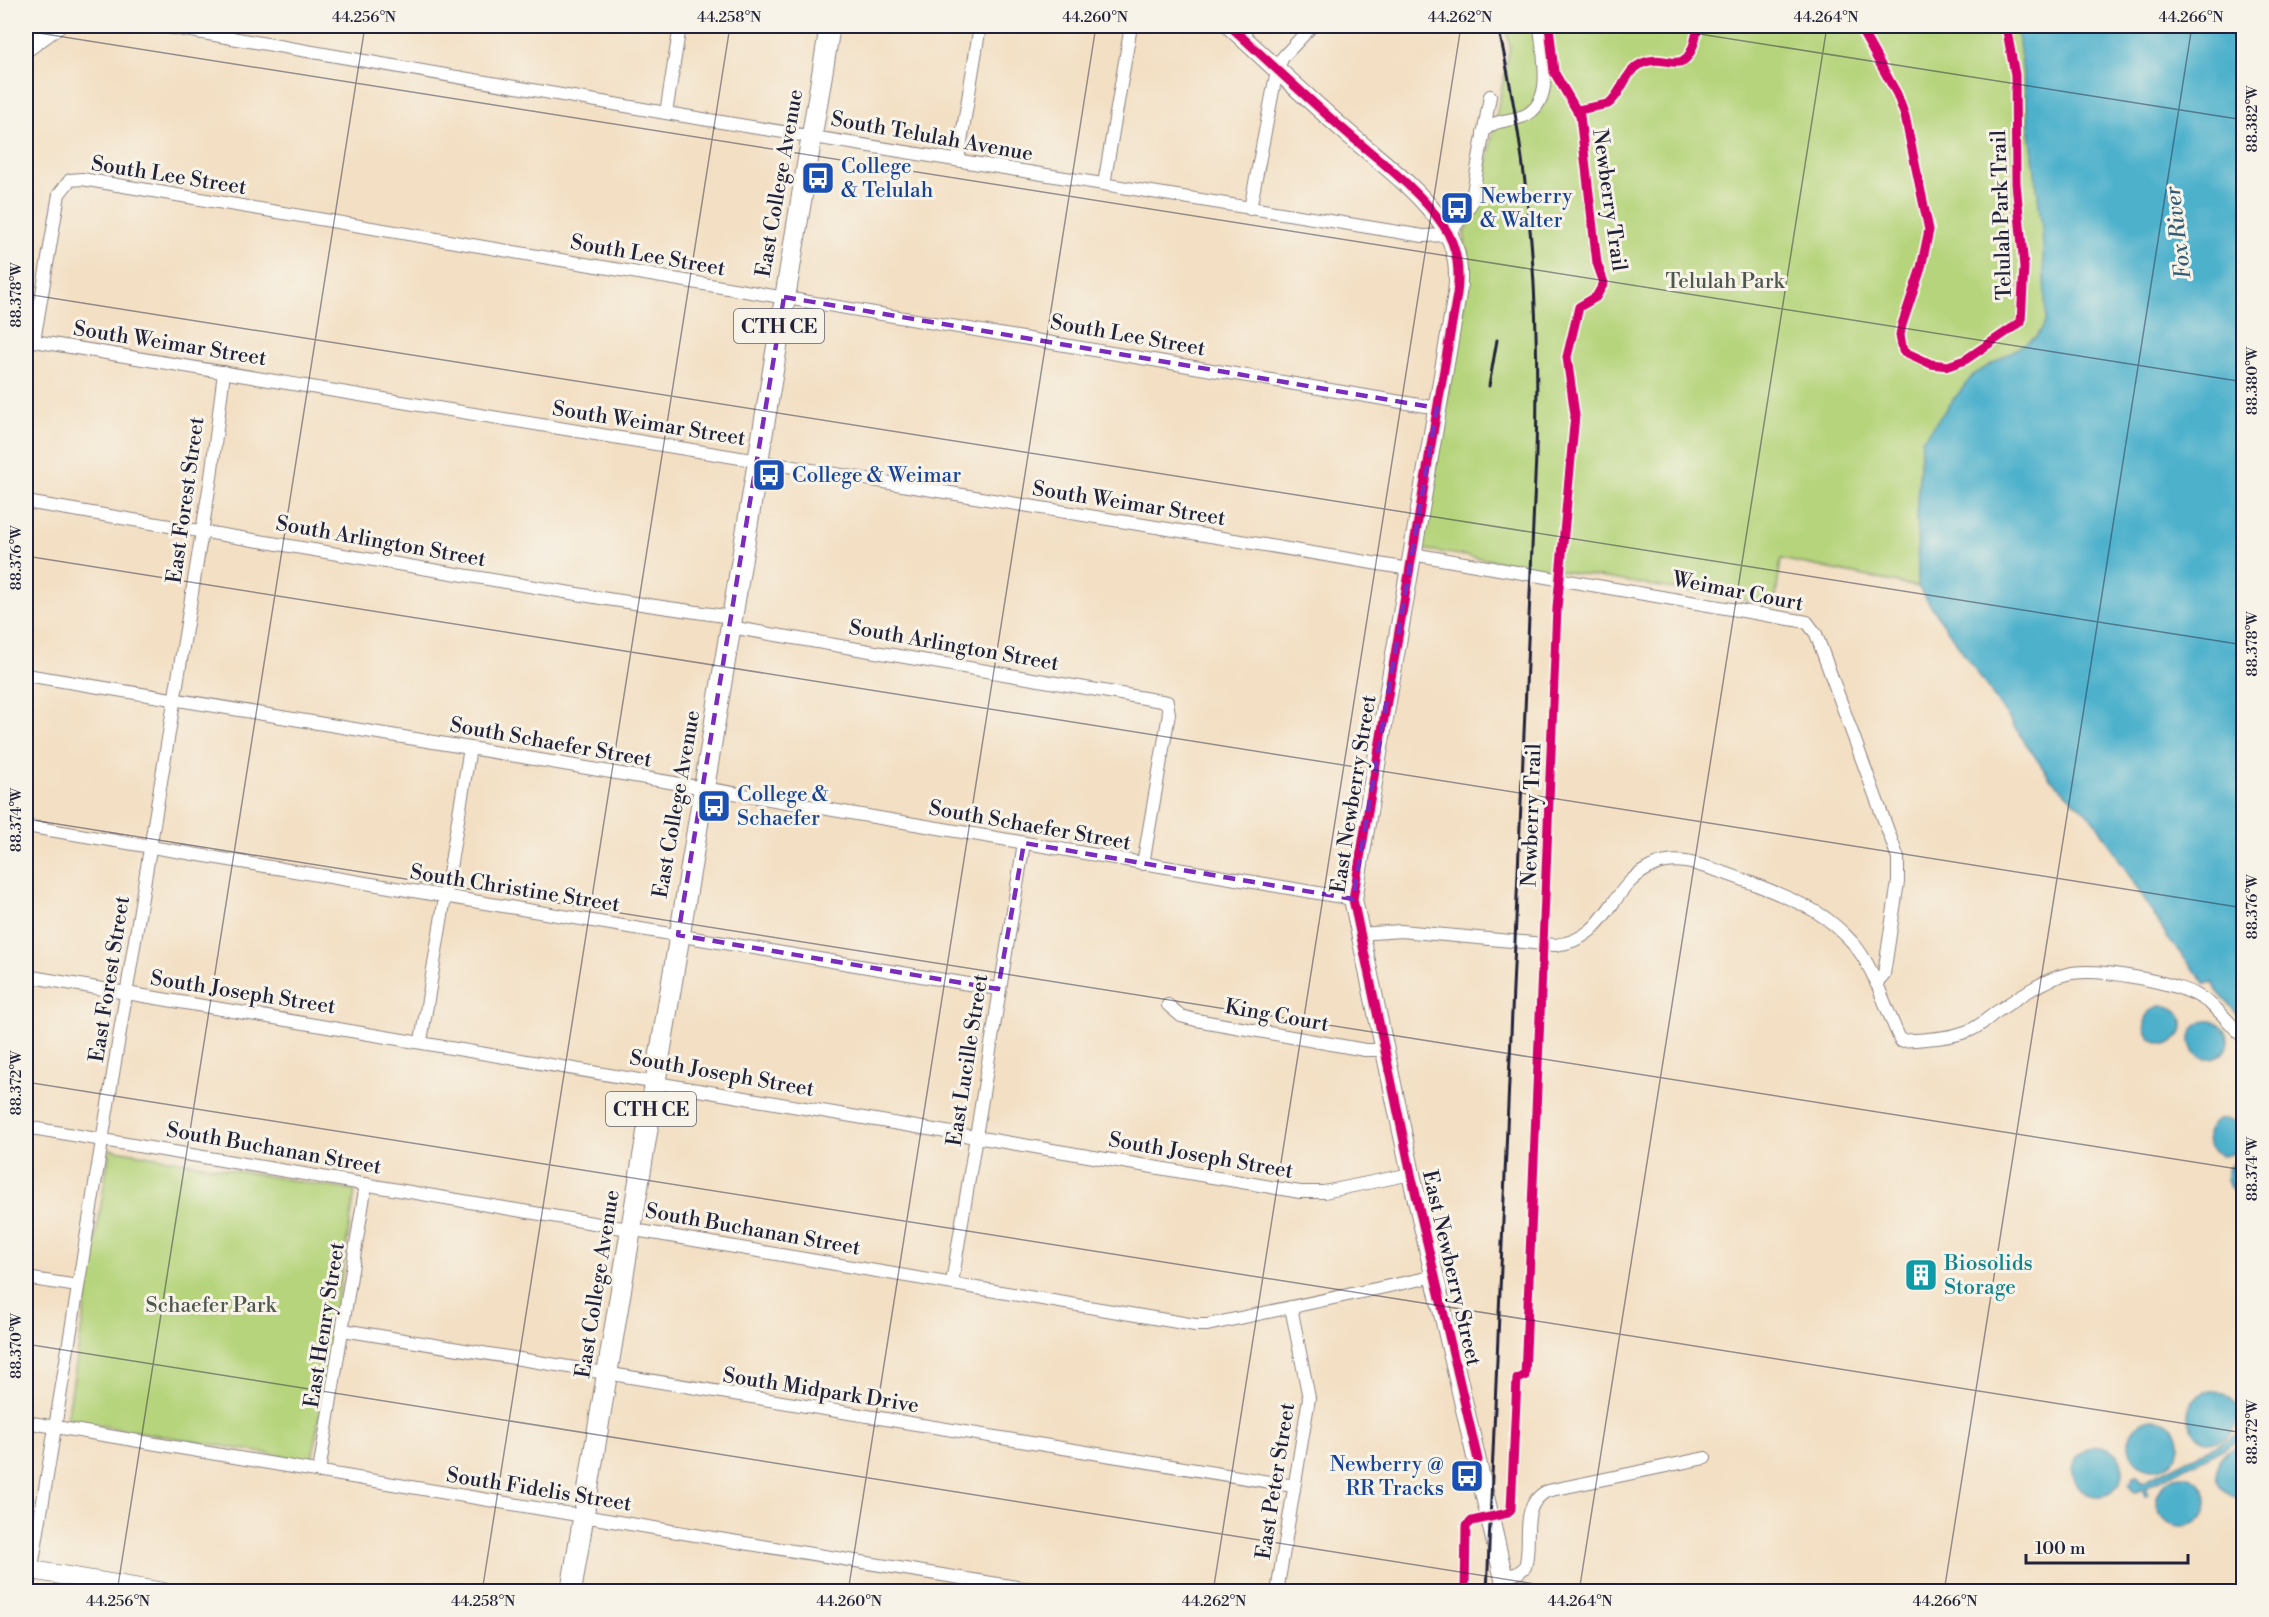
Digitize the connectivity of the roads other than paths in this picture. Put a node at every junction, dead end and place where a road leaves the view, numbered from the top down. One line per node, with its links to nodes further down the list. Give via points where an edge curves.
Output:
1 (56, 26): 10 (main road)
2 (162, 26): 13 (street, South Telulah Avenue)
3 (680, 26): 13 (street)
4 (830, 26): 15 (main road, East College Avenue / CTH CE)
5 (980, 26): 16 (street)
6 (1131, 26): 17 (street)
7 (1230, 26): 11 (main road, East Newberry Street)
8 (1312, 26): 11 (street)
9 (1540, 26): 14 (street, via 1544,87 1540,101 1524,116 1497,121)
10 (26, 48)
11 (1276, 70): 18 (street); 19 (main road, East Newberry Street, via 1388,168)
12 (1490, 96): 14 (street)
13 (666, 113): 15 (street, South Telulah Avenue)
14 (1483, 132): 19 (street, via 1471,204)
15 (812, 135): 16 (street, South Telulah Avenue); 20 (main road, East College Avenue / CTH CE)
16 (958, 160): 17 (street, South Telulah Avenue)
17 (1104, 184): 18 (street, South Telulah Avenue)
18 (1250, 208): 19 (street, South Telulah Avenue, via 1406,235)
19 (1449, 235): 23 (main road, East Newberry Street, via 1458,264 1458,285)
20 (784, 297): 21 (street, South Lee Street, via 82,179 66,182 59,194); 23 (street, South Lee Street); 24 (main road, East College Avenue / CTH CE)
21 (30, 340): 22 (street, South Weimar Street)
22 (224, 372): 24 (street, South Weimar Street); 26 (street, East Forest Street)
23 (1437, 408): 27 (main road, East Newberry Street)
24 (757, 461): 27 (street, South Weimar Street); 28 (main road, East College Avenue / CTH CE)
25 (26, 502): 26 (street, South Arlington Street)
26 (202, 531): 28 (street, South Arlington Street); 30 (street, East Forest Street)
27 (1410, 561): 38 (main road, East Newberry Street); 42 (street, Weimar Court, via 1807,622 1816,634 1898,858 1884,974)
28 (730, 622): 32 (main road, East College Avenue / CTH CE); 36 (street, South Arlington Street, via 1161,700 1169,706)
29 (26, 675): 30 (street, South Schaefer Street)
30 (174, 700): 31 (street, South Schaefer Street); 35 (street, East Forest Street)
31 (470, 748): 32 (street, South Schaefer Street); 37 (street)
32 (703, 789): 34 (street, South Schaefer Street); 40 (main road, East College Avenue / CTH CE)
33 (26, 826): 35 (street, South Christine Street)
34 (1024, 843): 36 (street, South Schaefer Street); 43 (street, East Lucille Street)
35 (151, 847): 37 (street, South Christine Street); 44 (street, East Forest Street)
36 (1143, 864): 38 (street, South Schaefer Street)
37 (444, 896): 40 (street, South Christine Street); 47 (street)
38 (1353, 899): 39 (main road, East Newberry Street)
39 (1359, 934): 42 (street, via 1401,931 1569,944 1594,927 1640,873 1662,863 1686,862 1818,913 1854,945); 48 (main road, East Newberry Street)
40 (678, 935): 43 (street, South Christine Street); 49 (main road, East College Avenue / CTH CE)
41 (26, 976): 44 (street, South Joseph Street)
42 (1876, 983): 46 (street, via 1900,1041 1971,1031 2048,982 2085,972 2179,987 2202,998)
43 (998, 989): 51 (street, East Lucille Street)
44 (126, 993): 47 (street, South Joseph Street); 52 (street, East Forest Street)
45 (1168, 1005): 48 (street, King Court, via 1181,1016 1196,1020)
46 (2244, 1038)
47 (422, 1041): 49 (street, South Joseph Street)
48 (1384, 1050): 53 (main road, East Newberry Street)
49 (656, 1081): 51 (street, South Joseph Street); 55 (main road, East College Avenue / CTH CE)
50 (26, 1127): 52 (street, South Buchanan Street)
51 (975, 1137): 53 (street, South Joseph Street, via 1314,1193); 58 (street, East Lucille Street)
52 (103, 1139): 54 (street, South Buchanan Street); 59 (street, East Forest Street)
53 (1411, 1174): 56 (main road, East Newberry Street)
54 (366, 1184): 55 (street, South Buchanan Street); 61 (street, East Henry Street)
55 (631, 1228): 58 (street, South Buchanan Street); 62 (main road, East College Avenue / CTH CE)
56 (1436, 1276): 60 (street, South Buchanan Street); 70 (main road, East Newberry Street)
57 (26, 1278): 59 (street)
58 (952, 1283): 60 (street, South Buchanan Street, via 1195,1325)
59 (78, 1286): 64 (street, East Forest Street)
60 (1291, 1307): 67 (street, East Peter Street, via 1309,1398)
61 (343, 1330): 62 (street, South Midpark Drive); 66 (street, East Henry Street)
62 (607, 1374): 67 (street, South Midpark Drive); 68 (main road, East College Avenue / CTH CE)
63 (26, 1422): 64 (street, South Fidelis Street)
64 (56, 1426): 66 (street, South Fidelis Street); 69 (street, East Forest Street)
65 (1705, 1458): 70 (street, via 1537,1496 1529,1516 1525,1567)
66 (319, 1472): 68 (street, South Fidelis Street)
67 (1294, 1486): 75 (street, East Peter Street)
68 (584, 1516): 73 (main road, East College Avenue / CTH CE); 74 (street, South Fidelis Street)
69 (29, 1569): 71 (street, East Forest Street); 72 (main road)
70 (1506, 1584)
71 (28, 1592)
72 (163, 1592)
73 (571, 1592)
74 (1047, 1592)
75 (1277, 1592)

